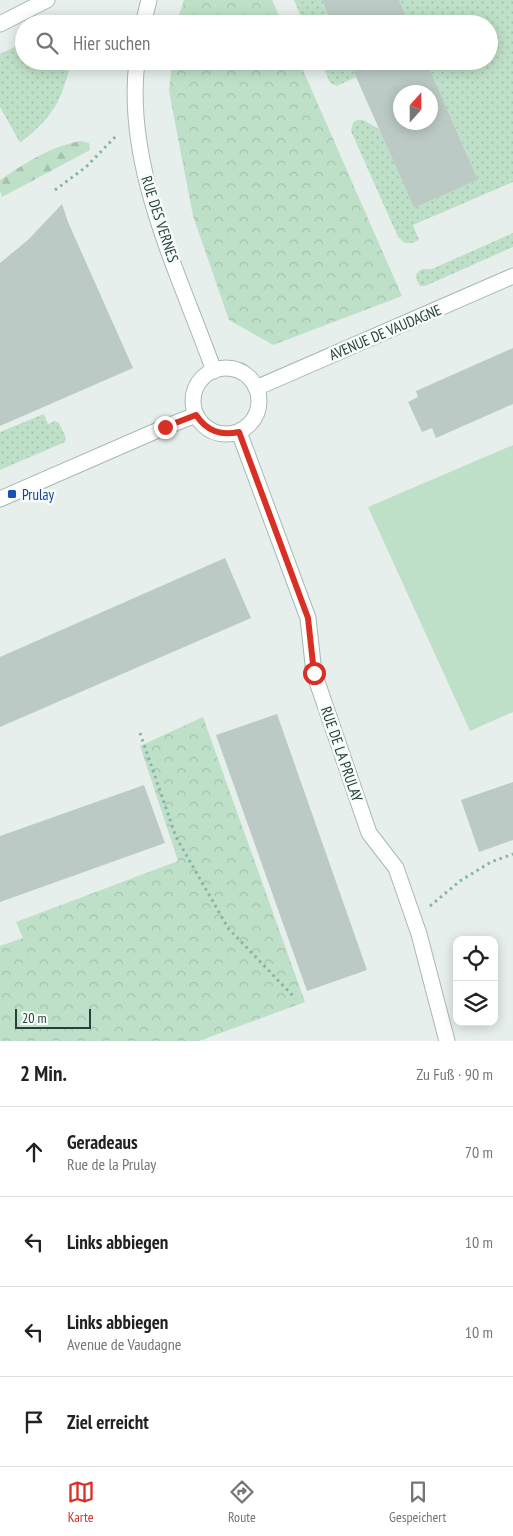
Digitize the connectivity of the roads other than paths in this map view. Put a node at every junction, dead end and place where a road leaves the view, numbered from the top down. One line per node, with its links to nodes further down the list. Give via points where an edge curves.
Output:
1 (47, 0): 3 (street)
2 (149, 0): 4 (street)
3 (32, 4): 5 (street)
4 (145, 15)
5 (0, 24)
6 (137, 70): 8 (street, RUE DES VERNES, via 135,113 149,190)
7 (513, 276): 9 (street, AVENUE DE VAUDAGNE)
8 (214, 371): 9 (street, via 222,368 238,371 246,375); 10 (street, via 202,379 194,393)
9 (256, 388): 11 (street, via 259,396 257,414)
10 (196, 415): 11 (street, via 214,432); 12 (street)
11 (239, 432): 13 (street, RUE DE LA PRULAY, via 308,618 314,673 369,834 396,868 419,934)
12 (0, 499)
13 (446, 1041)

